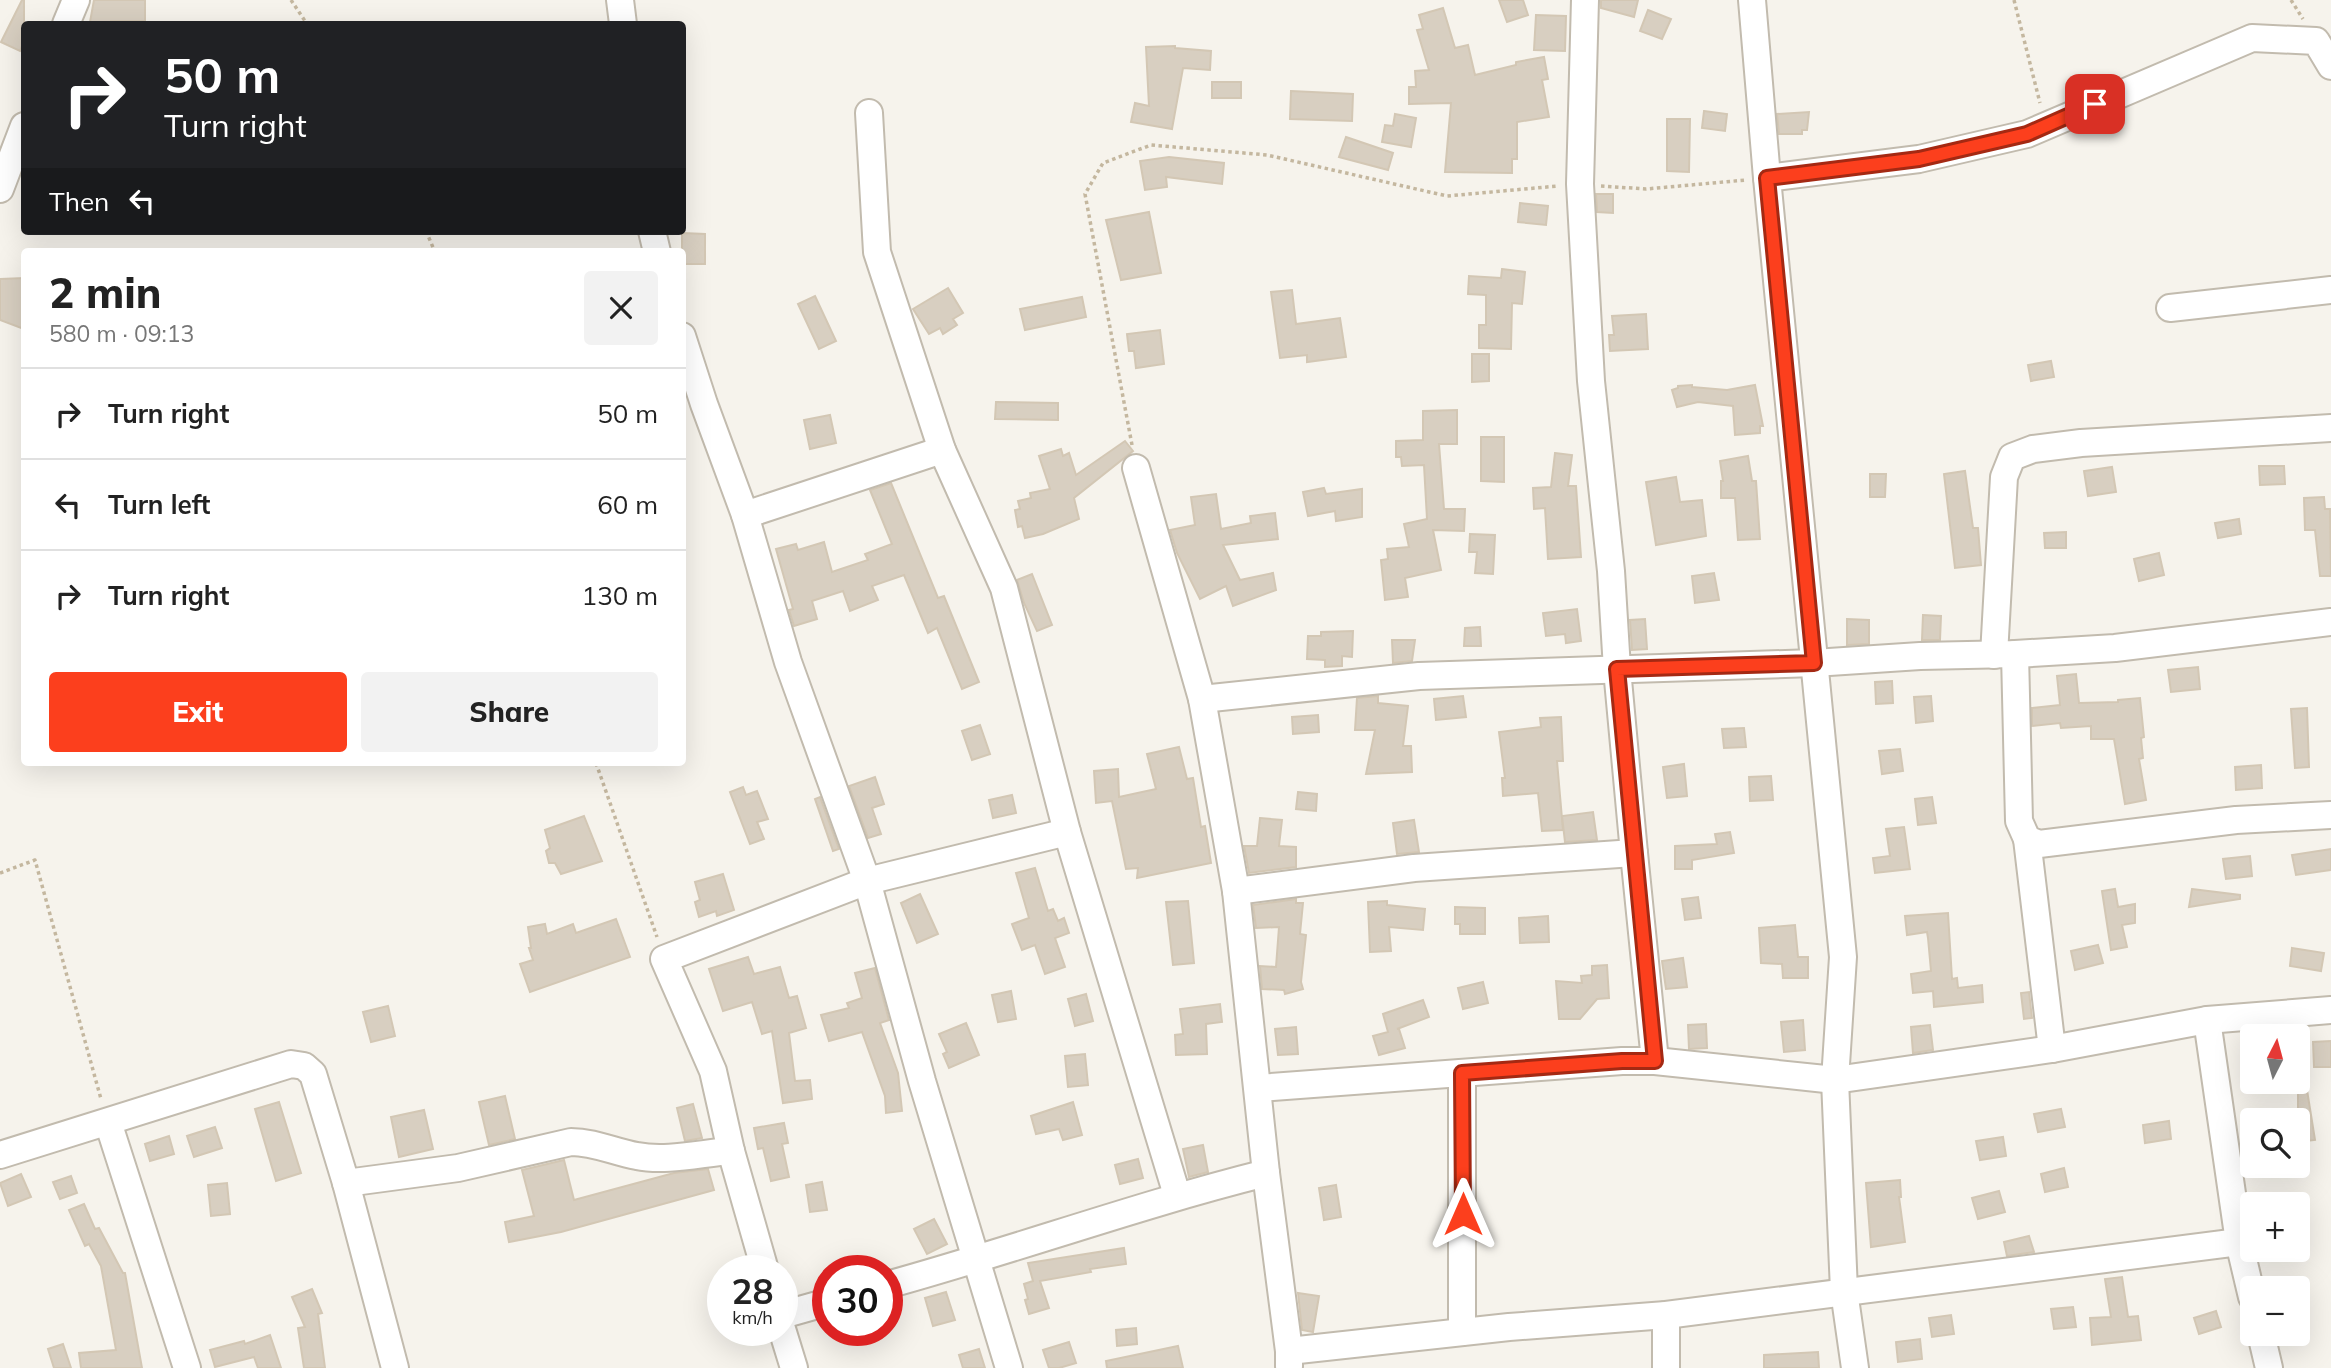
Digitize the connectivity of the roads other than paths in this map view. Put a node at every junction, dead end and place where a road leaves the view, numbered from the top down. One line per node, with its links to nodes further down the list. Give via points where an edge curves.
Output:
1 (76, 0): 5 (street)
2 (620, 0): 6 (street)
3 (1585, 0): 22 (street, via 1580,184 1591,381)
4 (1752, 0): 11 (street)
5 (67, 21)
6 (623, 21)
7 (2331, 66): 11 (street, via 2316,41 2252,38 2027,134 1919,159)
8 (869, 113): 16 (street, via 877,252)
9 (21, 137): 10 (street)
10 (10, 177)
11 (1767, 178): 21 (street)
12 (2331, 290): 13 (street)
13 (2170, 308)
14 (686, 348): 18 (street)
15 (2331, 428): 20 (street, via 2081,443 2033,449 2012,457 2004,477)
16 (942, 450): 18 (street); 25 (street, via 1004,588)
17 (1136, 468): 23 (street)
18 (744, 515): 28 (street, via 788,662)
19 (2331, 622): 20 (street, via 2115,648)
20 (2004, 655): 21 (street); 26 (street, via 2019,821)
21 (1814, 663): 22 (street); 35 (street, via 1843,957)
22 (1617, 669): 23 (street, via 1419,676); 27 (street)
23 (1202, 699): 29 (street)
24 (2331, 815): 26 (street, via 2235,820 2039,844)
25 (1068, 832): 28 (street); 42 (street)
26 (2028, 839): 32 (street)
27 (1634, 853): 29 (street, via 1413,868); 33 (street)
28 (867, 881): 38 (street, via 664,959 713,1071); 45 (street)
29 (1236, 891): 36 (street)
30 (2331, 1010): 31 (street)
31 (2207, 1020): 32 (street); 43 (street)
32 (2052, 1049): 35 (street)
33 (1655, 1061): 34 (street); 35 (street)
34 (1462, 1073): 36 (street); 50 (street)
35 (1835, 1080): 48 (street)
36 (1258, 1088): 40 (street)
37 (108, 1122): 39 (street); 41 (street, via 291,1064 304,1066 313,1074); 54 (street)
38 (731, 1150): 41 (street, via 656,1158 571,1142 458,1168); 44 (street)
39 (0, 1156)
40 (1266, 1173): 42 (street); 53 (street)
41 (345, 1183): 55 (street)
42 (1177, 1195): 45 (street)
43 (2239, 1242): 46 (street); 48 (street)
44 (761, 1255)
45 (978, 1260): 47 (street); 57 (street)
46 (2247, 1276)
47 (903, 1281)
48 (1844, 1291): 49 (street); 59 (street)
49 (1666, 1315): 50 (street); 58 (street)
50 (1462, 1332): 53 (street)
51 (787, 1346): 56 (street)
52 (2264, 1346): 60 (street)
53 (1289, 1359)
54 (187, 1368)
55 (395, 1368)
56 (794, 1368)
57 (1009, 1368)
58 (1666, 1368)
59 (1855, 1368)
60 (2269, 1368)

